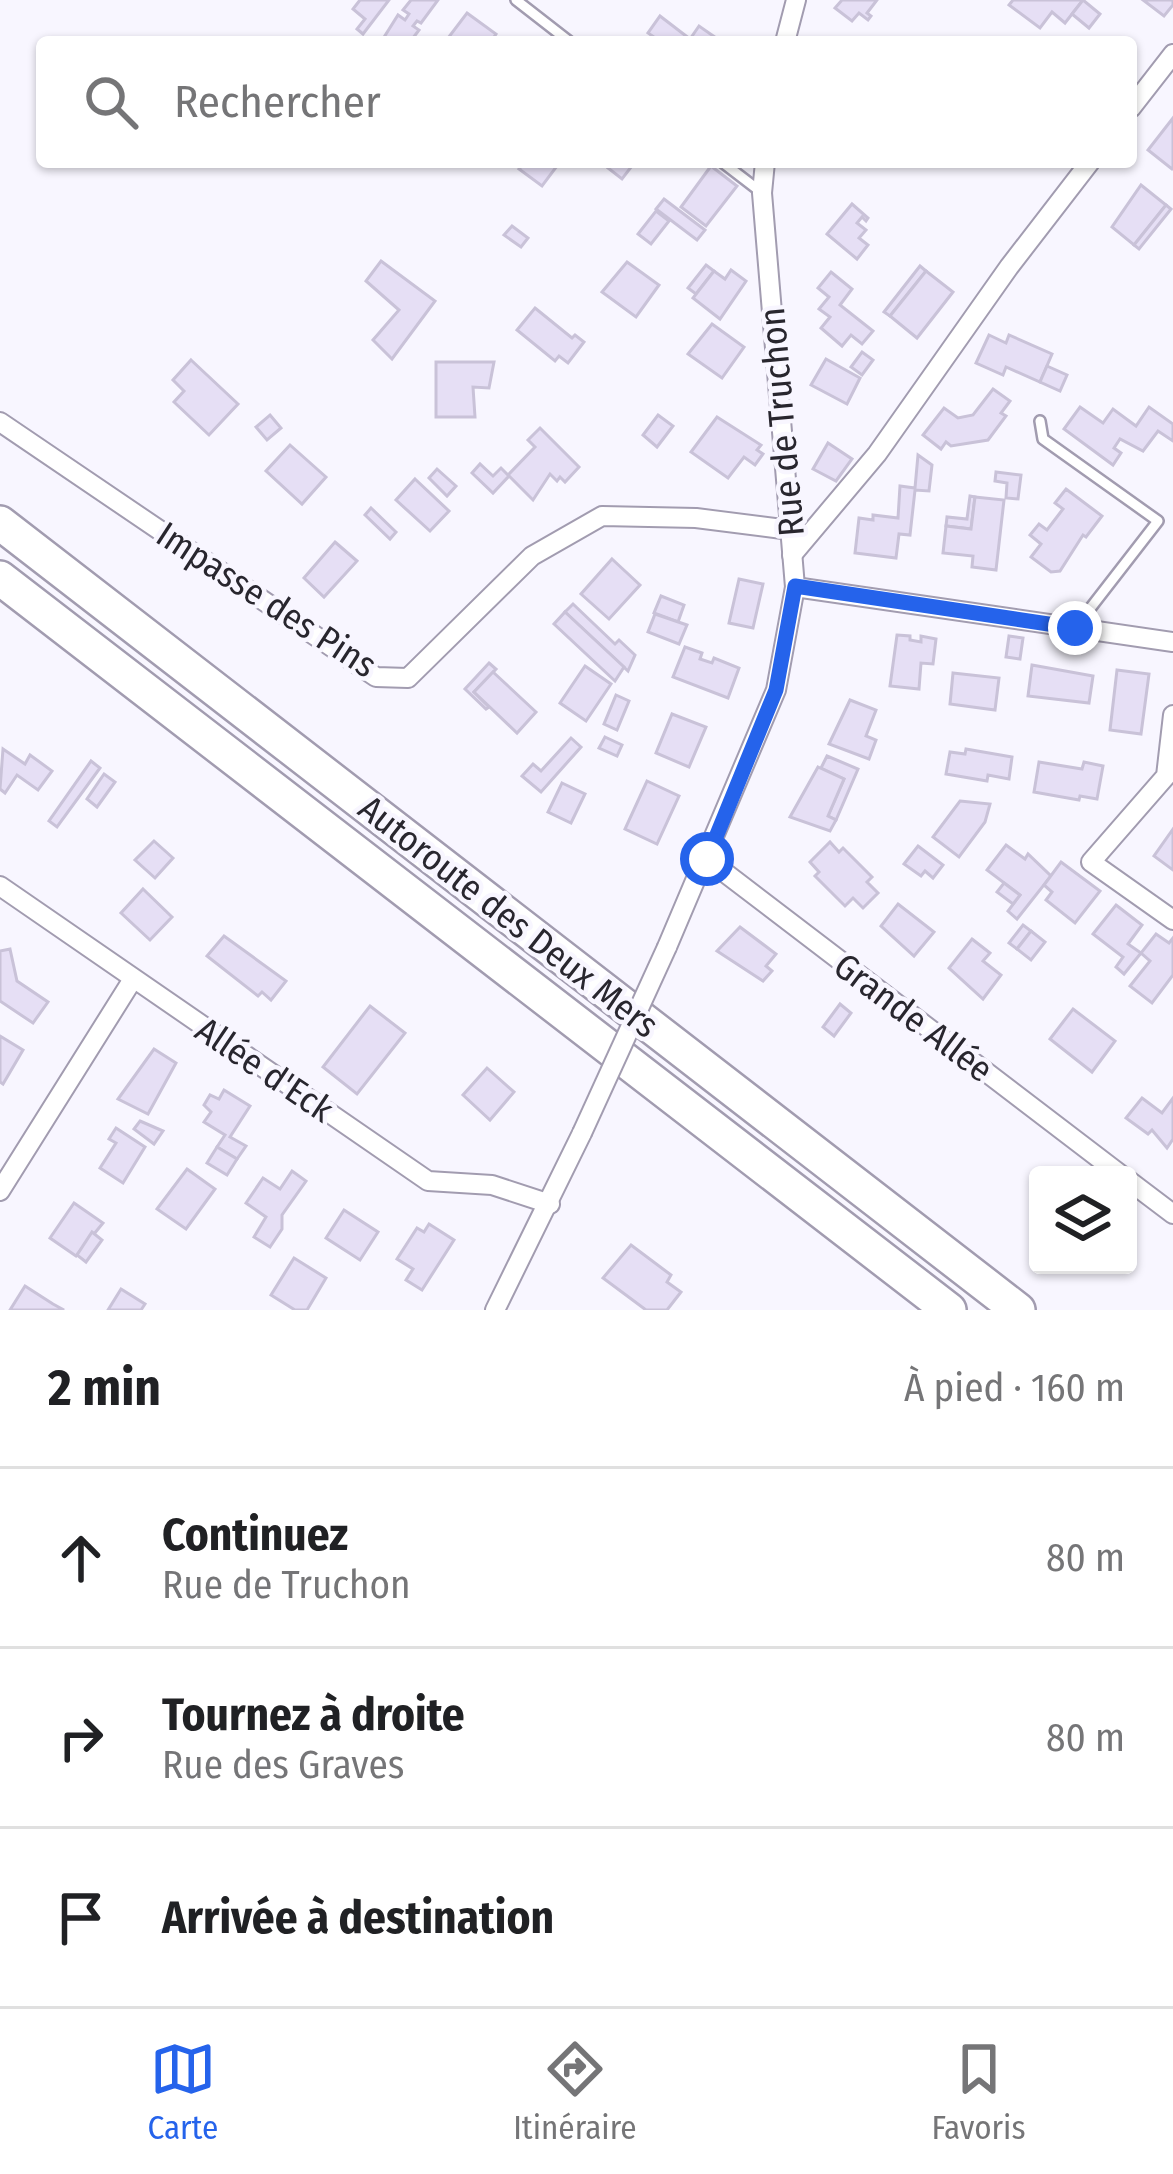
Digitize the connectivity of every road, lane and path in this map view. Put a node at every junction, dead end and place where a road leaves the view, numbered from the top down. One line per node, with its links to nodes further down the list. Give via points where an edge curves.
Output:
1 (516, 0): 3 (lane)
2 (796, 0): 4 (street)
3 (562, 36)
4 (787, 36)
5 (1173, 54): 6 (street)
6 (1137, 100)
7 (730, 168): 10 (lane)
8 (764, 168): 10 (street, Rue de Truchon)
9 (1085, 168): 15 (street, via 877,454)
10 (762, 193): 14 (street, Rue de Truchon)
11 (1040, 421): 18 (lane, via 1043,440 1158,520)
12 (0, 422): 14 (street, Impasse des Pins, via 376,677 408,678 532,556 602,516)
13 (0, 523): 32 (highway, Autoroute des Deux Mers)
14 (790, 530): 15 (street, Rue de Truchon)
15 (792, 555): 17 (street, Rue de Truchon)
16 (0, 578): 31 (highway, Autoroute des Deux Mers)
17 (795, 586): 18 (street); 21 (street, Rue de Truchon, via 776,690)
18 (1075, 628): 19 (street)
19 (1173, 642)
20 (1173, 715): 23 (street, via 1166,776 1091,862)
21 (707, 859): 25 (street, Grande Allée); 28 (street, Rue de Truchon, bridge)
22 (0, 886): 24 (street, Allée d'Eck)
23 (1173, 920)
24 (133, 979): 27 (street); 28 (street, Allée d'Eck, via 428,1180 491,1185)
25 (1109, 1166)
26 (1137, 1187): 29 (street, Grande Allée)
27 (0, 1191)
28 (550, 1204): 30 (street)
29 (1173, 1214)
30 (495, 1310)
31 (949, 1310)
32 (1018, 1310)

